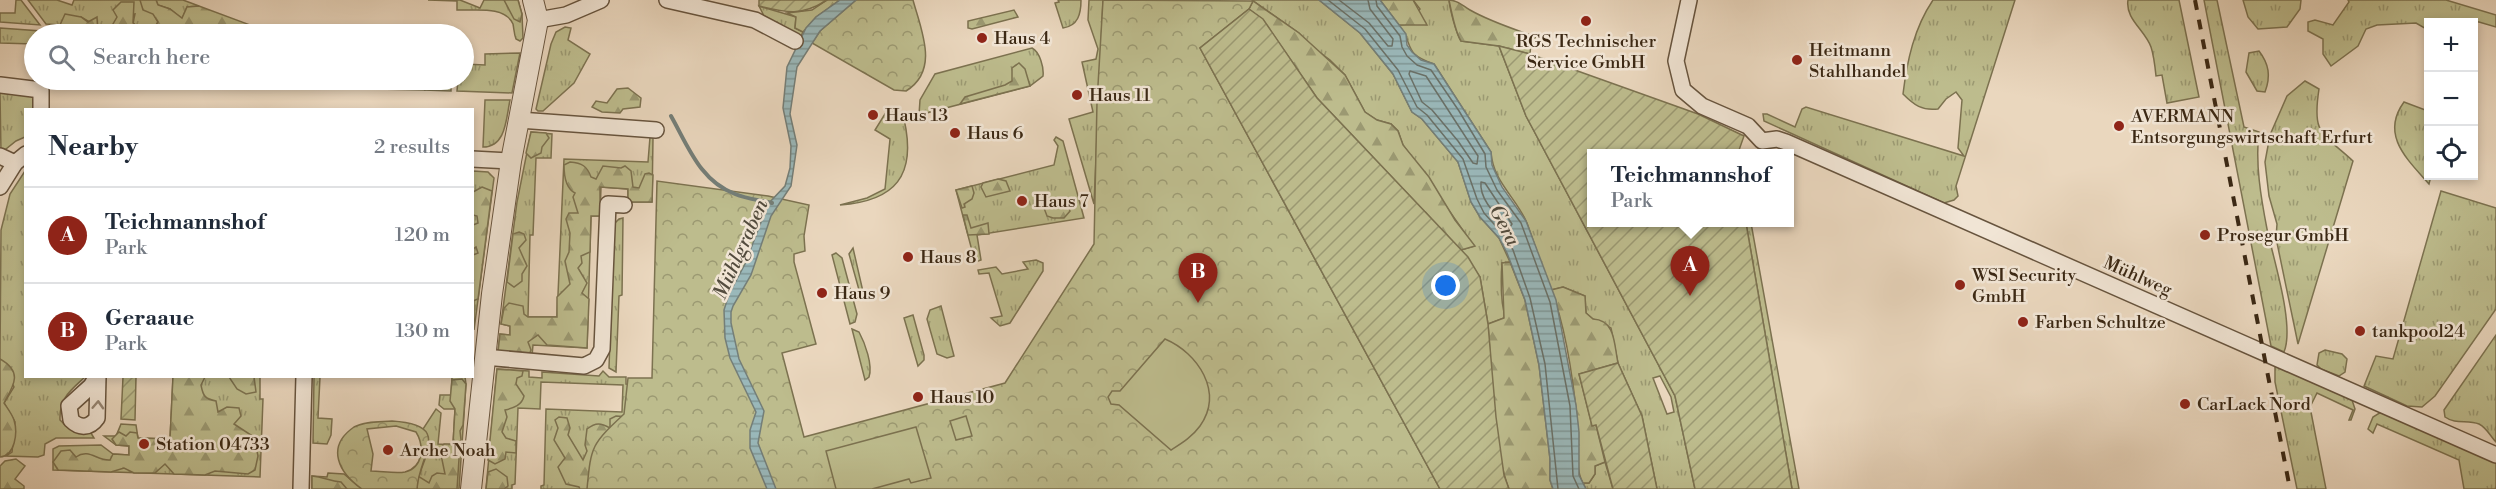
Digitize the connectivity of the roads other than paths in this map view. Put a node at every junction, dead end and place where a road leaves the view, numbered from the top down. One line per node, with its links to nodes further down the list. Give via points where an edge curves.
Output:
1 (533, 0): 6 (street)
2 (601, 0): 6 (street, via 566,15)
3 (667, 0): 5 (street)
4 (1689, 0): 22 (street, Mühlweg, via 1676,61 1683,90 1702,106 1748,126 1762,141 1786,142)
5 (740, 7): 7 (street, via 755,20)
6 (538, 20): 12 (street)
7 (795, 40)
8 (0, 85): 9 (street)
9 (24, 88)
10 (41, 90): 11 (street)
11 (41, 108)
12 (519, 120): 13 (street); 17 (street)
13 (656, 130)
14 (0, 156): 15 (street)
15 (20, 159): 18 (street)
16 (474, 159): 17 (street)
17 (511, 161): 20 (street)
18 (0, 187)
19 (624, 205): 20 (street, via 608,204 602,349 596,360 584,366)
20 (481, 344): 24 (street)
21 (304, 378): 23 (street)
22 (2496, 455)
23 (301, 489)
24 (471, 489)

